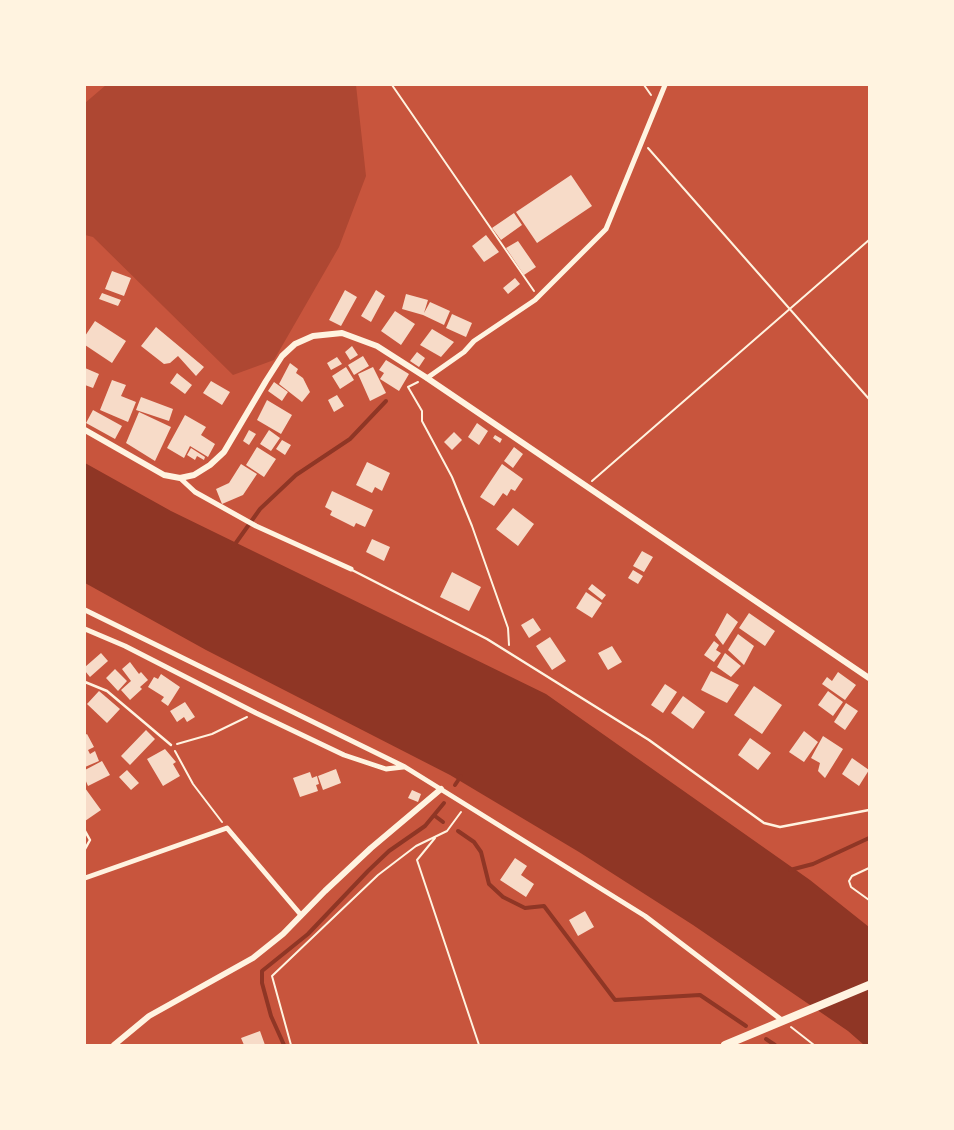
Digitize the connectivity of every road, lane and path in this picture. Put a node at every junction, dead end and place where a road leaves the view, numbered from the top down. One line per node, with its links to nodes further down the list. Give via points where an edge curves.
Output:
1 (392, 85): 7 (path)
2 (644, 85): 4 (path)
3 (665, 85): 4 (street)
4 (656, 103): 5 (street)
5 (642, 140): 7 (street, via 606,229); 8 (path, via 656,160)
6 (869, 240): 8 (path)
7 (538, 297): 9 (street)
8 (789, 308): 10 (path); 13 (path)
9 (427, 378): 12 (street, via 377,346 342,333 313,336 295,344 282,356 224,452 194,475); 13 (street); 17 (path, via 408,387 422,411 422,421 452,477 472,526 508,628)
10 (869, 399)
11 (85, 430): 12 (street, via 164,475)
12 (180, 478): 14 (street, via 195,492 256,526)
13 (587, 486): 18 (street)
14 (351, 569): 17 (lane)
15 (85, 610): 22 (street)
16 (85, 629): 20 (street)
17 (510, 653): 25 (lane, via 649,740 764,823 780,827)
18 (869, 678)
19 (85, 682): 21 (lane, via 107,691)
20 (256, 713): 21 (path, via 212,734); 22 (street, via 344,755 386,769)
21 (172, 745): 26 (path, via 193,784)
22 (405, 767): 23 (street)
23 (441, 789): 24 (street); 33 (street, via 371,848)
24 (466, 804): 28 (path, via 447,831); 35 (street, via 645,916)
25 (869, 810)
26 (227, 828): 31 (street); 33 (street)
27 (85, 831): 29 (lane, via 90,840)
28 (437, 836): 37 (path, via 416,846 378,875 272,976); 38 (path, via 417,860)
29 (85, 849)
30 (869, 868): 32 (path, via 852,876 849,881 851,887)
31 (85, 878)
32 (869, 900)
33 (301, 915): 36 (street, via 284,934 253,958 149,1016)
34 (869, 985): 35 (main road)
35 (786, 1020): 39 (main road); 40 (path)
36 (114, 1045)
37 (291, 1045)
38 (479, 1045)
39 (725, 1045)
40 (814, 1045)

